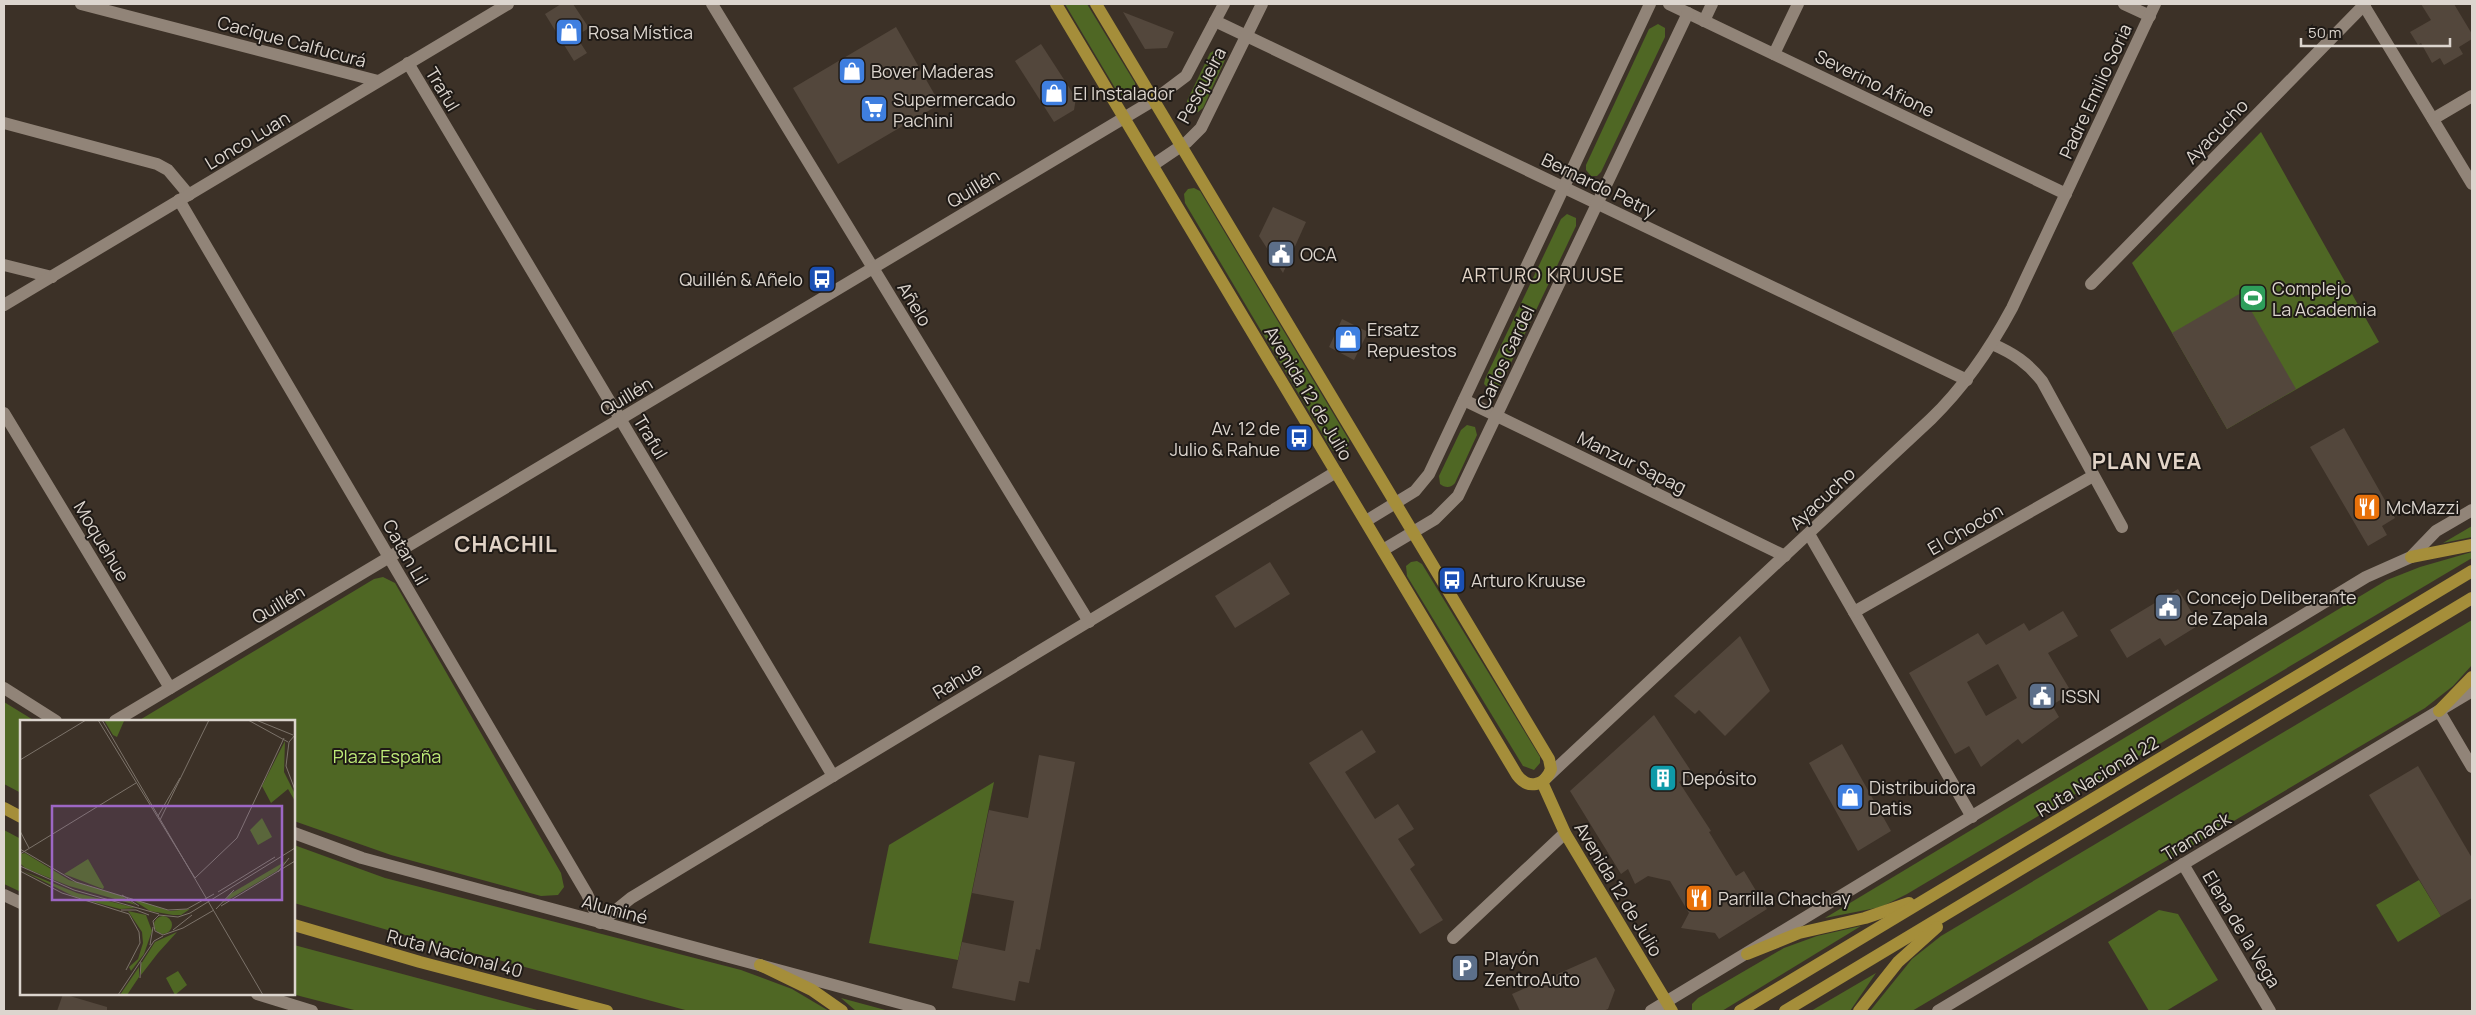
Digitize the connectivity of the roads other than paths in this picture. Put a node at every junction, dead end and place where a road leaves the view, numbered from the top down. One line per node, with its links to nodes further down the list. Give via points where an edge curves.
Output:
1 (81, 4): 15 (street, Cacique Calfucurá)
2 (508, 4): 22 (street, Lonco Luan)
3 (712, 4): 37 (street, Añelo)
4 (1056, 4): 26 (main road, Avenida 12 de Julio)
5 (1096, 4): 25 (main road, Avenida 12 de Julio)
6 (1224, 4): 18 (street, Pesqueira)
7 (1262, 4): 20 (street, Pesqueira)
8 (1650, 4): 32 (street, Carlos Gardel)
9 (1669, 4): 16 (street, Severino Afione)
10 (1712, 4): 19 (street)
11 (1798, 4): 21 (street)
12 (2124, 4): 17 (street)
13 (2156, 4): 17 (street, Padre Emilio Soria)
14 (2364, 4): 27 (street); 39 (street, Ayacucho)
15 (127, 10): 23 (street, Cacique Calfucurá)
16 (1688, 12): 19 (street, Severino Afione); 35 (street, Carlos Gardel)
17 (2150, 16): 33 (street, Padre Emilio Soria)
18 (1215, 21): 20 (street, Bernardo Petry); 25 (street, Pesqueira, via 1186,76)
19 (1704, 21): 21 (street, Severino Afione)
20 (1246, 36): 29 (street, Pesqueira, via 1201,128); 32 (street, Bernardo Petry)
21 (1774, 54): 33 (street, Severino Afione)
22 (408, 63): 23 (street, Lonco Luan); 46 (street, Traful)
23 (378, 81): 34 (street, Lonco Luan)
24 (2472, 96): 27 (street)
25 (1154, 100): 26 (street, Quillén); 29 (main road, Avenida 12 de Julio)
26 (1124, 118): 30 (main road, Avenida 12 de Julio); 37 (street, Quillén)
27 (2433, 119): 31 (street)
28 (4, 124): 34 (street, Catan Lil, via 157,164 168,170)
29 (1181, 146): 30 (street, Pesqueira); 49 (main road, Avenida 12 de Julio)
30 (1152, 165): 47 (main road, Avenida 12 de Julio)
31 (2472, 184)
32 (1564, 187): 35 (street, Bernardo Petry); 43 (street, Carlos Gardel)
33 (2066, 194): 41 (street, Ayacucho)
34 (184, 197): 38 (street, Lonco Luan); 59 (street, Catan Lil)
35 (1597, 203): 42 (street, Bernardo Petry); 45 (street, Carlos Gardel)
36 (4, 265): 38 (street)
37 (873, 268): 46 (street, Quillén); 63 (street, Añelo)
38 (52, 277): 40 (street, Lonco Luan)
39 (2091, 284)
40 (4, 305)
41 (1992, 344): 42 (street, Ayacucho); 48 (street, via 2018,357 2042,381)
42 (1967, 380): 54 (street, Ayacucho, via 1931,419)
43 (1464, 400): 45 (street, Manzur Sapag); 49 (street, Carlos Gardel, via 1426,480)
44 (4, 413): 66 (street, Moquehue)
45 (1497, 416): 53 (street, Carlos Gardel, via 1452,505); 57 (street, Manzur Sapag)
46 (620, 420): 59 (street, Quillén); 72 (street, Traful)
47 (1336, 472): 51 (main road, Avenida 12 de Julio); 63 (street, Rahue)
48 (2094, 476): 52 (street); 62 (street, El Chocón)
49 (1395, 503): 51 (street, Carlos Gardel); 53 (main road, Avenida 12 de Julio)
50 (2472, 510): 58 (street, via 2436,531)
51 (1366, 521): 56 (main road, Avenida 12 de Julio)
52 (2122, 527)
53 (1413, 533): 56 (street, Carlos Gardel); 73 (main road, Avenida 12 de Julio, via 1549,758 1551,769)
54 (1809, 534): 57 (street, Ayacucho); 62 (street)
55 (2472, 545): 58 (main road)
56 (1383, 550): 73 (main road, Avenida 12 de Julio, via 1517,775 1526,784)
57 (1785, 556): 73 (street, Ayacucho)
58 (2411, 557): 76 (street, via 2366,577)
59 (390, 558): 66 (street, Quillén); 84 (street, Catan Lil, via 587,894)
60 (2472, 571): 80 (main road, Ruta Nacional 22)
61 (2472, 598): 83 (main road)
62 (1854, 612): 76 (street)
63 (1088, 622): 72 (street, Rahue)
64 (2472, 677): 68 (main road)
65 (4, 688): 69 (street)
66 (170, 688): 70 (street, Quillén)
67 (2472, 691): 68 (street, Trannack)
68 (2439, 711): 71 (street); 79 (street, Trannack)
69 (54, 720)
70 (117, 720)
71 (2472, 767)
72 (832, 776): 84 (street, Rahue, via 631,898)
73 (1542, 782): 77 (main road, Avenida 12 de Julio)
74 (4, 808): 75 (main road)
75 (20, 816)
76 (1972, 817): 87 (street)
77 (1565, 833): 86 (street); 90 (main road, Avenida 12 de Julio)
78 (295, 834): 84 (street, Aluminé, via 362,858)
79 (2183, 864): 99 (street, Trannack); 100 (street, Elena de la Vega)
80 (1935, 894): 87 (main road, via 1865,918 1799,933); 96 (main road, Ruta Nacional 22)
81 (4, 895): 82 (street)
82 (20, 903)
83 (1960, 906): 97 (main road); 98 (main road, via 1898,962)
84 (600, 923): 88 (street, Aluminé)
85 (295, 925): 92 (main road, Ruta Nacional 40)
86 (1453, 938)
87 (1747, 954): 90 (street)
88 (760, 965): 93 (main road, via 812,990); 94 (street, Aluminé)
89 (260, 995): 91 (street)
90 (1670, 1007): 95 (street)
91 (312, 1011)
92 (607, 1011)
93 (842, 1011)
94 (930, 1011)
95 (1651, 1011)
96 (1740, 1011)
97 (1785, 1011)
98 (1859, 1011)
99 (1938, 1011)
100 (2270, 1011)

